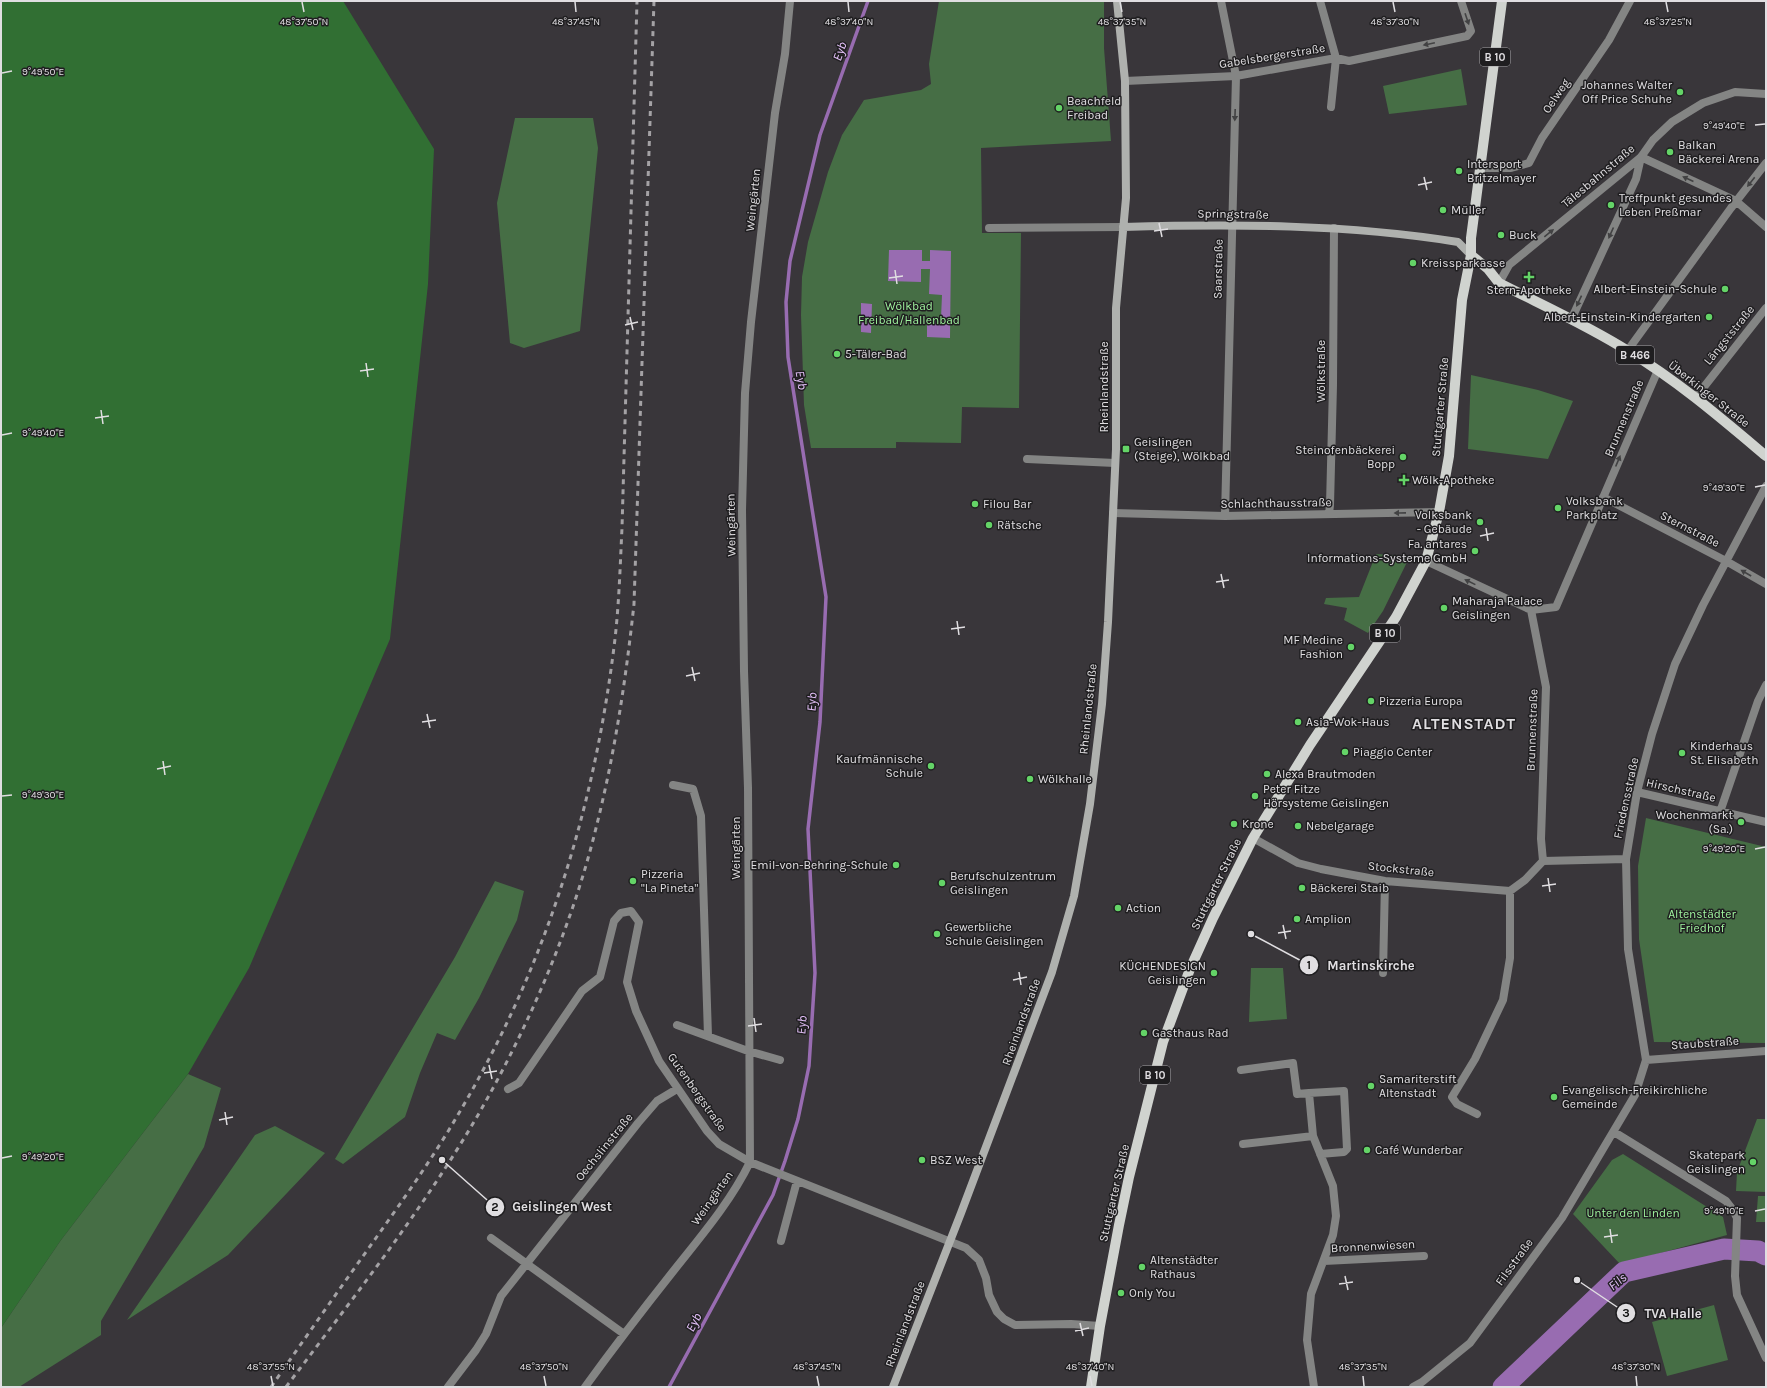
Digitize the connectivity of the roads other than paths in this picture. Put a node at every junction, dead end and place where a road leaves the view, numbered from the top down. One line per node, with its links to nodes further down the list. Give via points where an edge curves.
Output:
1 (790, 1): 55 (street, Weingärten, via 785,54 775,113 745,392 742,510 748,788)
2 (1117, 1): 10 (main road, Rheinlandstraße)
3 (1221, 1): 9 (street, Saarstraße)
4 (1320, 1): 8 (street)
5 (1461, 1): 8 (street, Gabelsbergerstraße, one-way to 8, via 1471,31 1467,36 1349,61)
6 (1502, 1): 15 (main road, Stuttgarter Straße / B 10)
7 (1630, 1): 15 (street, Oelweg, via 1609,40 1542,138 1529,163 1511,168)
8 (1336, 58): 9 (street, Gabelsbergerstraße); 12 (street)
9 (1236, 76): 10 (street, Gabelsbergerstraße); 17 (street, Saarstraße, one-way to 17)
10 (1125, 81): 18 (main road, Rheinlandstraße, via 1126,198)
11 (1766, 94): 13 (street, Tälesbahnstraße, via 1735,92 1703,103 1672,122 1653,140)
12 (1331, 107)
13 (1641, 158): 16 (street, one-way to 13); 23 (street, Tälesbahnstraße, one-way to 13, via 1509,265); 25 (street, one-way to 25, via 1636,179)
14 (1766, 163): 16 (street, one-way to 16)
15 (1481, 168): 22 (main road, Stuttgarter Straße / B 10, via 1471,238)
16 (1736, 201): 19 (street); 26 (street)
17 (1231, 226): 18 (main road, Springstraße); 21 (main road, Springstraße); 37 (street, Saarstraße)
18 (1123, 227): 20 (street, Springstraße); 31 (main road, Rheinlandstraße, via 1116,308)
19 (1766, 227)
20 (989, 228)
21 (1334, 228): 22 (main road, Springstraße, via 1458,242); 36 (street, Wölkstraße)
22 (1471, 256): 23 (main road, Überkinger Straße / B 466, via 1488,269); 34 (main road, Stuttgarter Straße / B 10, via 1462,300 1449,456)
23 (1499, 283): 25 (main road, Überkinger Straße / B 466)
24 (1766, 308): 28 (street, Längststraße)
25 (1571, 320): 26 (main road, Überkinger Straße / B 466)
26 (1628, 350): 27 (main road, Überkinger Straße / B 466)
27 (1658, 370): 28 (main road, Überkinger Straße / B 466); 33 (street, Brunnenstraße, one-way to 27)
28 (1696, 397): 29 (main road, Überkinger Straße / B 466)
29 (1766, 456)
30 (1027, 458): 31 (street)
31 (1115, 463): 35 (main road, Rheinlandstraße)
32 (1766, 486): 39 (street, Friedensstraße)
33 (1603, 497): 39 (street, Sternstraße); 41 (street, Brunnenstraße, via 1556,607)
34 (1439, 512): 36 (street, Schlachthausstraße, one-way to 36); 38 (main road, Stuttgarter Straße / B 10)
35 (1113, 513): 37 (street, Schlachthausstraße); 72 (main road, Rheinlandstraße, via 1102,704 1090,804 1074,896 1052,972)
36 (1329, 514): 37 (street, Schlachthausstraße)
37 (1225, 516)
38 (1426, 561): 41 (street, one-way to 38); 47 (main road, Stuttgarter Straße / B 10, via 1396,617 1310,745)
39 (1726, 561): 40 (street, Sternstraße, one-way to 39); 44 (street, Friedensstraße, via 1675,664 1652,734)
40 (1766, 584)
41 (1531, 610): 49 (street, Brunnenstraße, via 1546,687 1540,839)
42 (1766, 685): 45 (street, via 1758,701)
43 (673, 785): 54 (street, via 693,789 701,816)
44 (1637, 792): 45 (street, Hirschstraße); 48 (street, Friedensstraße)
45 (1720, 812): 46 (street, Hirschstraße)
46 (1766, 822)
47 (1253, 838): 50 (street, Stockstraße, via 1298,863); 76 (main road, Stuttgarter Straße / B 10, via 1190,969 1163,1042 1125,1194)
48 (1626, 859): 49 (street); 58 (street, Friedensstraße, via 1628,949)
49 (1543, 861): 51 (street)
50 (1385, 881): 51 (street, Stockstraße); 52 (street)
51 (1510, 891): 63 (street, via 1510,958 1503,1000 1475,1059 1452,1097 1457,1104)
52 (1383, 973)
53 (677, 1025): 54 (street)
54 (708, 1036): 55 (street)
55 (748, 1051): 57 (street); 68 (street, Weingärten)
56 (1766, 1051): 58 (street, Staubstraße)
57 (780, 1060)
58 (1646, 1060): 64 (street, Friedensstraße, via 1635,1095)
59 (1241, 1070): 62 (street, via 1293,1063 1297,1094)
60 (508, 1089): 61 (street, Gutenbergstraße, via 519,1083 582,991 600,977 614,921 621,913 631,912 639,922 627,982 636,1011 659,1061)
61 (677, 1089): 68 (street, Gutenbergstraße, via 719,1144); 75 (street, Oechslinstraße, via 657,1102 638,1123)
62 (1309, 1093): 65 (street, Bronnenwiesen); 67 (street, via 1344,1091 1347,1149 1344,1152)
63 (1477, 1114)
64 (1614, 1132): 78 (street, via 1726,1201 1733,1210 1737,1218 1737,1295); 84 (street, Filsstraße, via 1562,1218 1470,1343)
65 (1313, 1136): 66 (street); 67 (street, Bronnenwiesen)
66 (1243, 1144)
67 (1320, 1154): 74 (street, Bronnenwiesen, via 1333,1186 1336,1216)
68 (750, 1162): 69 (street, Gutenbergstraße); 77 (street, Weingärten, via 740,1182 721,1208)
69 (794, 1180): 71 (street); 72 (street, Gutenbergstraße)
70 (491, 1238): 75 (street)
71 (781, 1241)
72 (950, 1242): 76 (street, Gutenbergstraße, via 966,1248 979,1260 989,1295 997,1312 1004,1319 1015,1325); 81 (main road, Rheinlandstraße)
73 (1424, 1256): 74 (street, Bronnenwiesen)
74 (1324, 1261): 83 (street, Bronnenwiesen, via 1311,1294 1307,1340)
75 (527, 1264): 77 (street); 79 (street, Oechslinstraße, via 501,1296 486,1334)
76 (1100, 1326): 82 (main road, Stuttgarter Straße / B 10)
77 (624, 1334): 80 (street, Weingärten)
78 (1766, 1358)
79 (448, 1387)
80 (585, 1387)
81 (893, 1387)
82 (1091, 1387)
83 (1314, 1387)
84 (1413, 1387)

